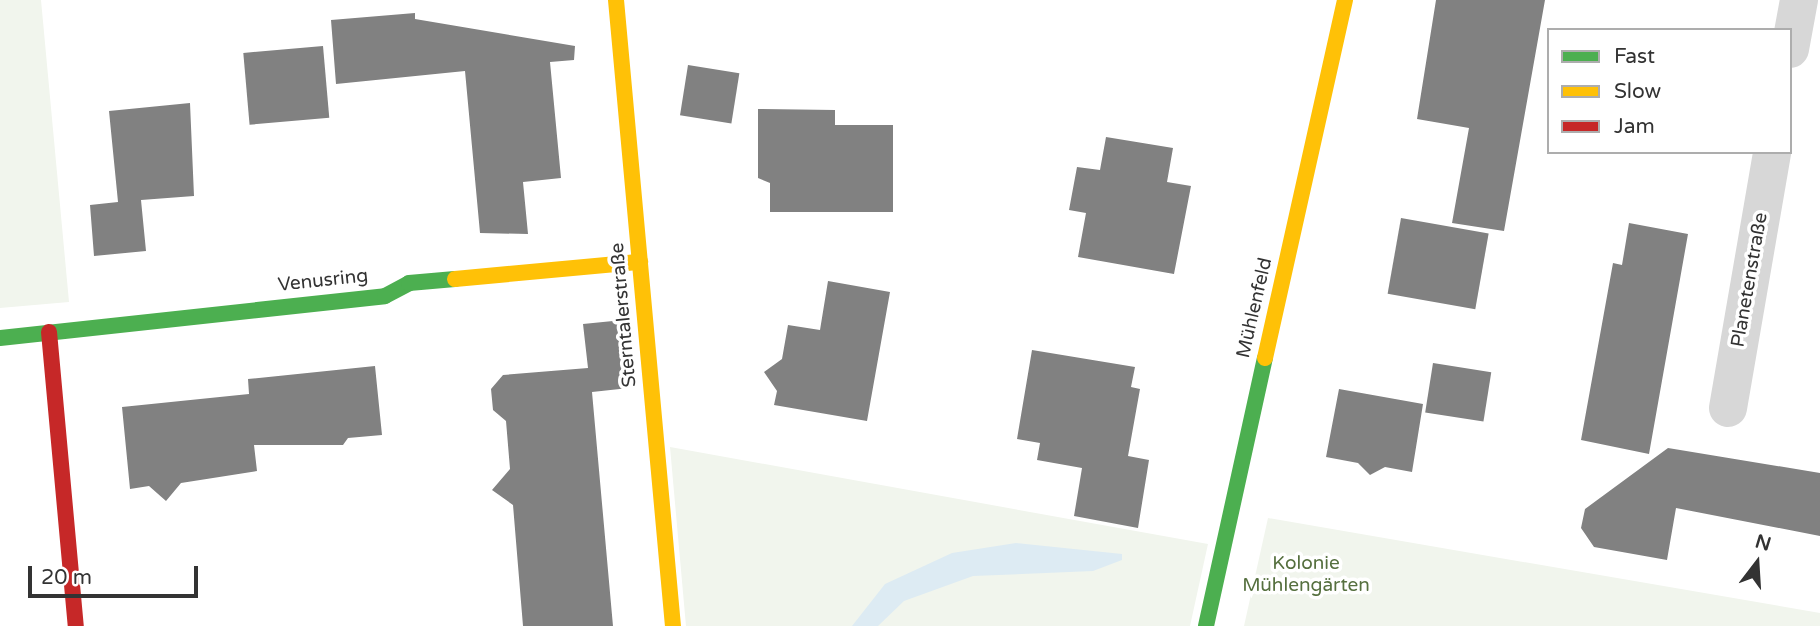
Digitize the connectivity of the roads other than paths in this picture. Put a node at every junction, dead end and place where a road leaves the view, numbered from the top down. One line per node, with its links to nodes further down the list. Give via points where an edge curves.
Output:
1 (616, 0): 6 (street, Sterntalerstraße)
2 (1345, 0): 12 (street, Mühlenfeld)
3 (1799, 0): 4 (street)
4 (1792, 38)
5 (1772, 154): 9 (street, Planetenstraße)
6 (640, 261): 7 (street, Venusring, via 409,283 385,296); 11 (street, Sterntalerstraße)
7 (49, 332): 8 (street, Venusring); 10 (street)
8 (0, 338)
9 (1728, 408)
10 (76, 626)
11 (673, 626)
12 (1206, 626)

